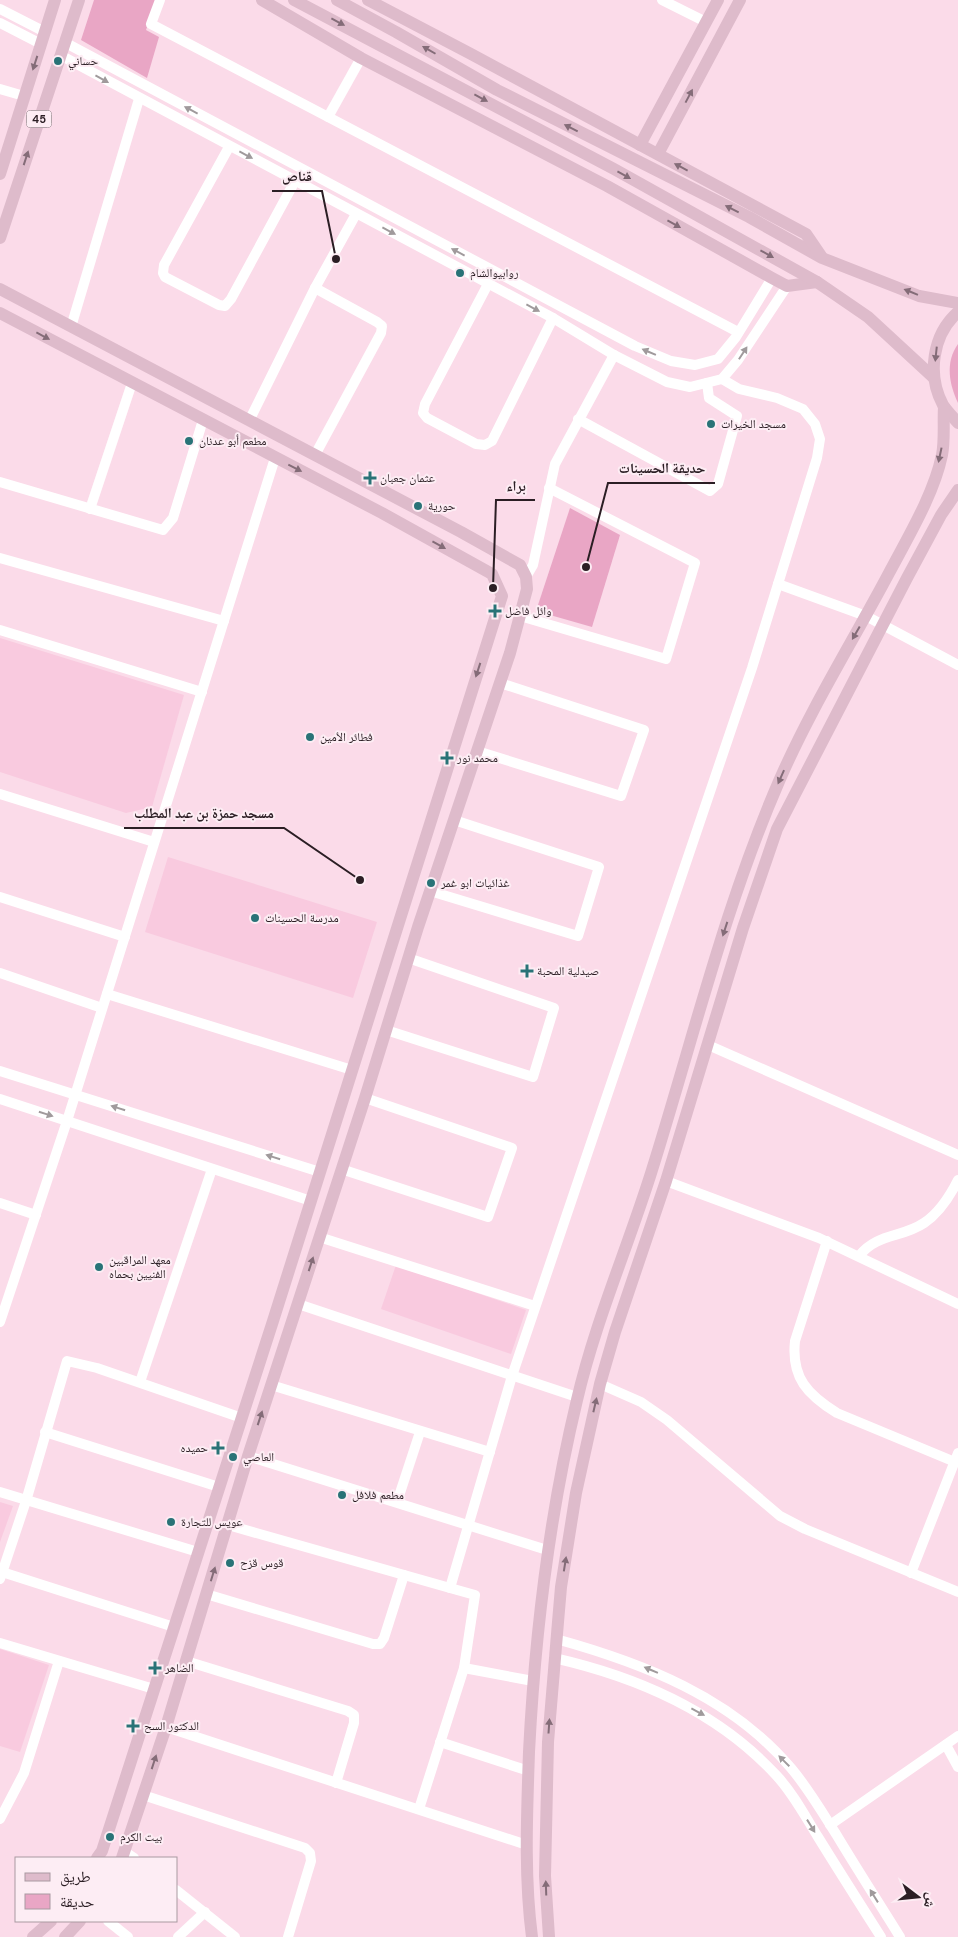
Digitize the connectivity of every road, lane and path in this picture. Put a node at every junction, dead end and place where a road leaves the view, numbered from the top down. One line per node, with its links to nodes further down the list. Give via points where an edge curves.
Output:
1 (55, 0): 14 (main road, 45)
2 (79, 0): 15 (main road, 45)
3 (160, 0): 21 (street, via 151,24)
4 (262, 0): 17 (main road)
5 (294, 0): 32 (main road, one-way to 32, via 605,164)
6 (337, 0): 30 (main road, one-way to 6, via 749,217 497,90)
7 (368, 0): 22 (main road)
8 (662, 0): 13 (street)
9 (718, 0): 13 (main road)
10 (740, 0): 24 (main road, one-way to 10)
11 (0, 9): 14 (street)
12 (0, 22): 14 (street)
13 (706, 22): 22 (main road)
14 (43, 38): 19 (main road, 45, one-way to 19)
15 (64, 42): 16 (main road, 45); 42 (street, one-way to 15, via 718,359 695,366 644,350)
16 (60, 55): 20 (street, one-way to 20); 26 (main road, 45, one-way to 16)
17 (360, 58): 21 (street); 31 (main road, one-way to 31, via 607,186)
18 (0, 89): 19 (street)
19 (24, 96): 25 (main road, 45)
20 (139, 99): 23 (street); 41 (street)
21 (328, 117): 42 (street)
22 (640, 145): 24 (main road)
23 (229, 147): 27 (street, one-way to 27); 27 (street, via 162,273 219,305 226,306 231,299)
24 (658, 154): 30 (main road, one-way to 24, via 806,234)
25 (0, 175): 26 (main road)
26 (18, 181): 29 (main road, 45)
27 (295, 181): 28 (street)
28 (356, 214): 33 (street, one-way to 33); 35 (street)
29 (0, 238)
30 (822, 258): 37 (main road, one-way to 30, via 919,296)
31 (772, 278): 34 (main road); 42 (street)
32 (817, 282): 34 (main road); 44 (main road, via 868,317)
33 (488, 284): 40 (street, one-way to 40); 40 (street, via 423,413 467,440 485,445 492,441)
34 (787, 286): 45 (street, one-way to 34)
35 (315, 288): 51 (street); 53 (street, via 382,326)
36 (0, 289): 41 (main road)
37 (958, 303)
38 (958, 312): 44 (main road, one-way to 44, via 950,319 937,343)
39 (0, 313): 46 (main road, one-way to 46)
40 (553, 318): 43 (street)
41 (71, 326): 51 (main road)
42 (738, 332)
43 (614, 355): 47 (street, via 667,382 690,387); 49 (street)
44 (933, 377): 48 (main road)
45 (722, 379): 47 (street); 61 (street, via 739,389 803,409 815,424 820,439)
46 (132, 383): 50 (main road); 58 (street)
47 (707, 383): 49 (street, via 709,398 737,416 718,484 710,491)
48 (944, 407): 52 (main road); 63 (main road, one-way to 63, via 942,454 925,505)
49 (578, 419): 56 (street, via 555,464)
50 (202, 420): 54 (main road); 58 (street, via 173,518 163,530)
51 (250, 421): 53 (main road)
52 (958, 423)
53 (315, 456): 60 (main road, via 520,565)
54 (276, 458): 64 (street); 83 (main road, one-way to 83, via 492,574 502,596)
55 (0, 482): 58 (street)
56 (549, 488): 60 (street, via 533,565); 62 (street, via 695,563 666,659)
57 (958, 490): 65 (main road, via 941,515)
58 (90, 509)
59 (0, 558): 64 (street)
60 (526, 577): 62 (main road, via 527,589)
61 (778, 584): 63 (street); 105 (street)
62 (520, 616): 68 (main road)
63 (866, 616): 65 (street); 111 (main road, one-way to 111, via 832,674 782,774 754,840 651,1173)
64 (224, 620): 69 (street)
65 (884, 625): 67 (street); 82 (main road, via 777,829 748,910)
66 (0, 630): 69 (street)
67 (958, 666)
68 (500, 683): 70 (main road); 70 (street, via 644,730 621,796)
69 (202, 692): 73 (street)
70 (477, 751): 72 (main road)
71 (0, 794): 73 (street)
72 (454, 820): 74 (main road); 74 (street, via 600,867 578,936)
73 (154, 842): 76 (street)
74 (430, 891): 77 (main road)
75 (0, 897): 76 (street)
76 (125, 936): 79 (street)
77 (408, 958): 81 (main road); 81 (street, via 554,1008 533,1077)
78 (0, 973): 80 (street)
79 (107, 994): 80 (street); 83 (street)
80 (102, 1008): 85 (street)
81 (386, 1030): 86 (main road)
82 (708, 1045): 89 (street); 94 (main road)
83 (352, 1070): 92 (main road)
84 (0, 1071): 85 (street)
85 (75, 1094): 88 (street); 92 (street, one-way to 85)
86 (365, 1098): 91 (main road); 91 (street, via 512,1148 488,1217)
87 (0, 1099): 88 (street, one-way to 88)
88 (67, 1120): 90 (street); 97 (street)
89 (958, 1155)
90 (212, 1169): 95 (street); 108 (street)
91 (342, 1169): 98 (main road)
92 (320, 1172): 95 (main road)
93 (958, 1180): 100 (street, via 942,1206 924,1223 875,1241)
94 (666, 1181): 99 (street); 109 (main road)
95 (310, 1201): 112 (main road)
96 (0, 1204): 97 (street)
97 (36, 1216): 102 (street)
98 (319, 1237): 103 (main road, one-way to 98); 105 (street)
99 (827, 1241): 100 (street); 117 (street, via 795,1341 793,1356 797,1375 808,1391 837,1413)
100 (859, 1256): 104 (street)
101 (0, 1288): 102 (street)
102 (10, 1291): 106 (street)
103 (298, 1304): 107 (street); 110 (main road)
104 (958, 1304)
105 (535, 1306): 107 (street)
106 (0, 1322)
107 (512, 1376): 111 (street); 115 (street)
108 (140, 1382): 112 (street); 113 (street, via 67,1361)
109 (600, 1384): 126 (street, via 641,1402 668,1420 780,1516); 133 (main road, one-way to 109, via 576,1493)
110 (271, 1385): 114 (street); 116 (main road, one-way to 110)
111 (577, 1398): 124 (main road)
112 (242, 1418): 118 (main road)
113 (45, 1432): 118 (street); 120 (street)
114 (420, 1432): 115 (street); 121 (street)
115 (490, 1452): 123 (street)
116 (248, 1456): 121 (street); 122 (main road)
117 (956, 1458): 126 (street)
118 (219, 1487): 125 (main road)
119 (0, 1492): 120 (street)
120 (26, 1501): 125 (street); 128 (street)
121 (397, 1502): 123 (street)
122 (228, 1524): 127 (street); 131 (main road, one-way to 122)
123 (469, 1524): 124 (street); 129 (street)
124 (547, 1550): 139 (main road)
125 (198, 1552): 132 (main road)
126 (911, 1573): 130 (street)
127 (404, 1575): 129 (street); 131 (street, via 380,1644)
128 (1, 1576): 132 (street)
129 (450, 1588): 138 (street, via 475,1595)
130 (958, 1592)
131 (206, 1594): 137 (main road)
132 (174, 1627): 140 (main road)
133 (556, 1639): 135 (main road); 151 (street, one-way to 133, via 791,1768 720,1705 634,1663)
134 (0, 1643): 136 (street)
135 (554, 1658): 167 (main road, one-way to 135, via 546,1816); 168 (street, one-way to 168, via 592,1666 628,1679 711,1719 733,1735 777,1776 796,1801)
136 (59, 1661): 140 (street); 150 (street, via 24,1773)
137 (186, 1661): 141 (main road); 147 (street, via 354,1715)
138 (464, 1668): 139 (street); 143 (street)
139 (533, 1681): 146 (main road)
140 (154, 1689): 154 (main road)
141 (166, 1727): 147 (street); 148 (main road, one-way to 141)
142 (958, 1736): 144 (street)
143 (440, 1742): 146 (street); 149 (street)
144 (946, 1745): 145 (street); 151 (street)
145 (958, 1767)
146 (528, 1772): 152 (main road)
147 (336, 1783): 149 (street)
148 (143, 1795): 153 (main road); 165 (street, via 305,1848 311,1861)
149 (419, 1810): 152 (street)
150 (0, 1820)
151 (830, 1825): 169 (street, one-way to 151)
152 (527, 1845): 166 (main road)
153 (127, 1856)
154 (98, 1857)
155 (178, 1892): 156 (street)
156 (205, 1912): 163 (street); 164 (street)
157 (50, 1922): 160 (main road)
158 (79, 1922): 161 (main road)
159 (109, 1922): 162 (street)
160 (34, 1937)
161 (65, 1937)
162 (128, 1937)
163 (178, 1937)
164 (235, 1937)
165 (288, 1937)
166 (532, 1937)
167 (549, 1937)
168 (881, 1937)
169 (900, 1937)

